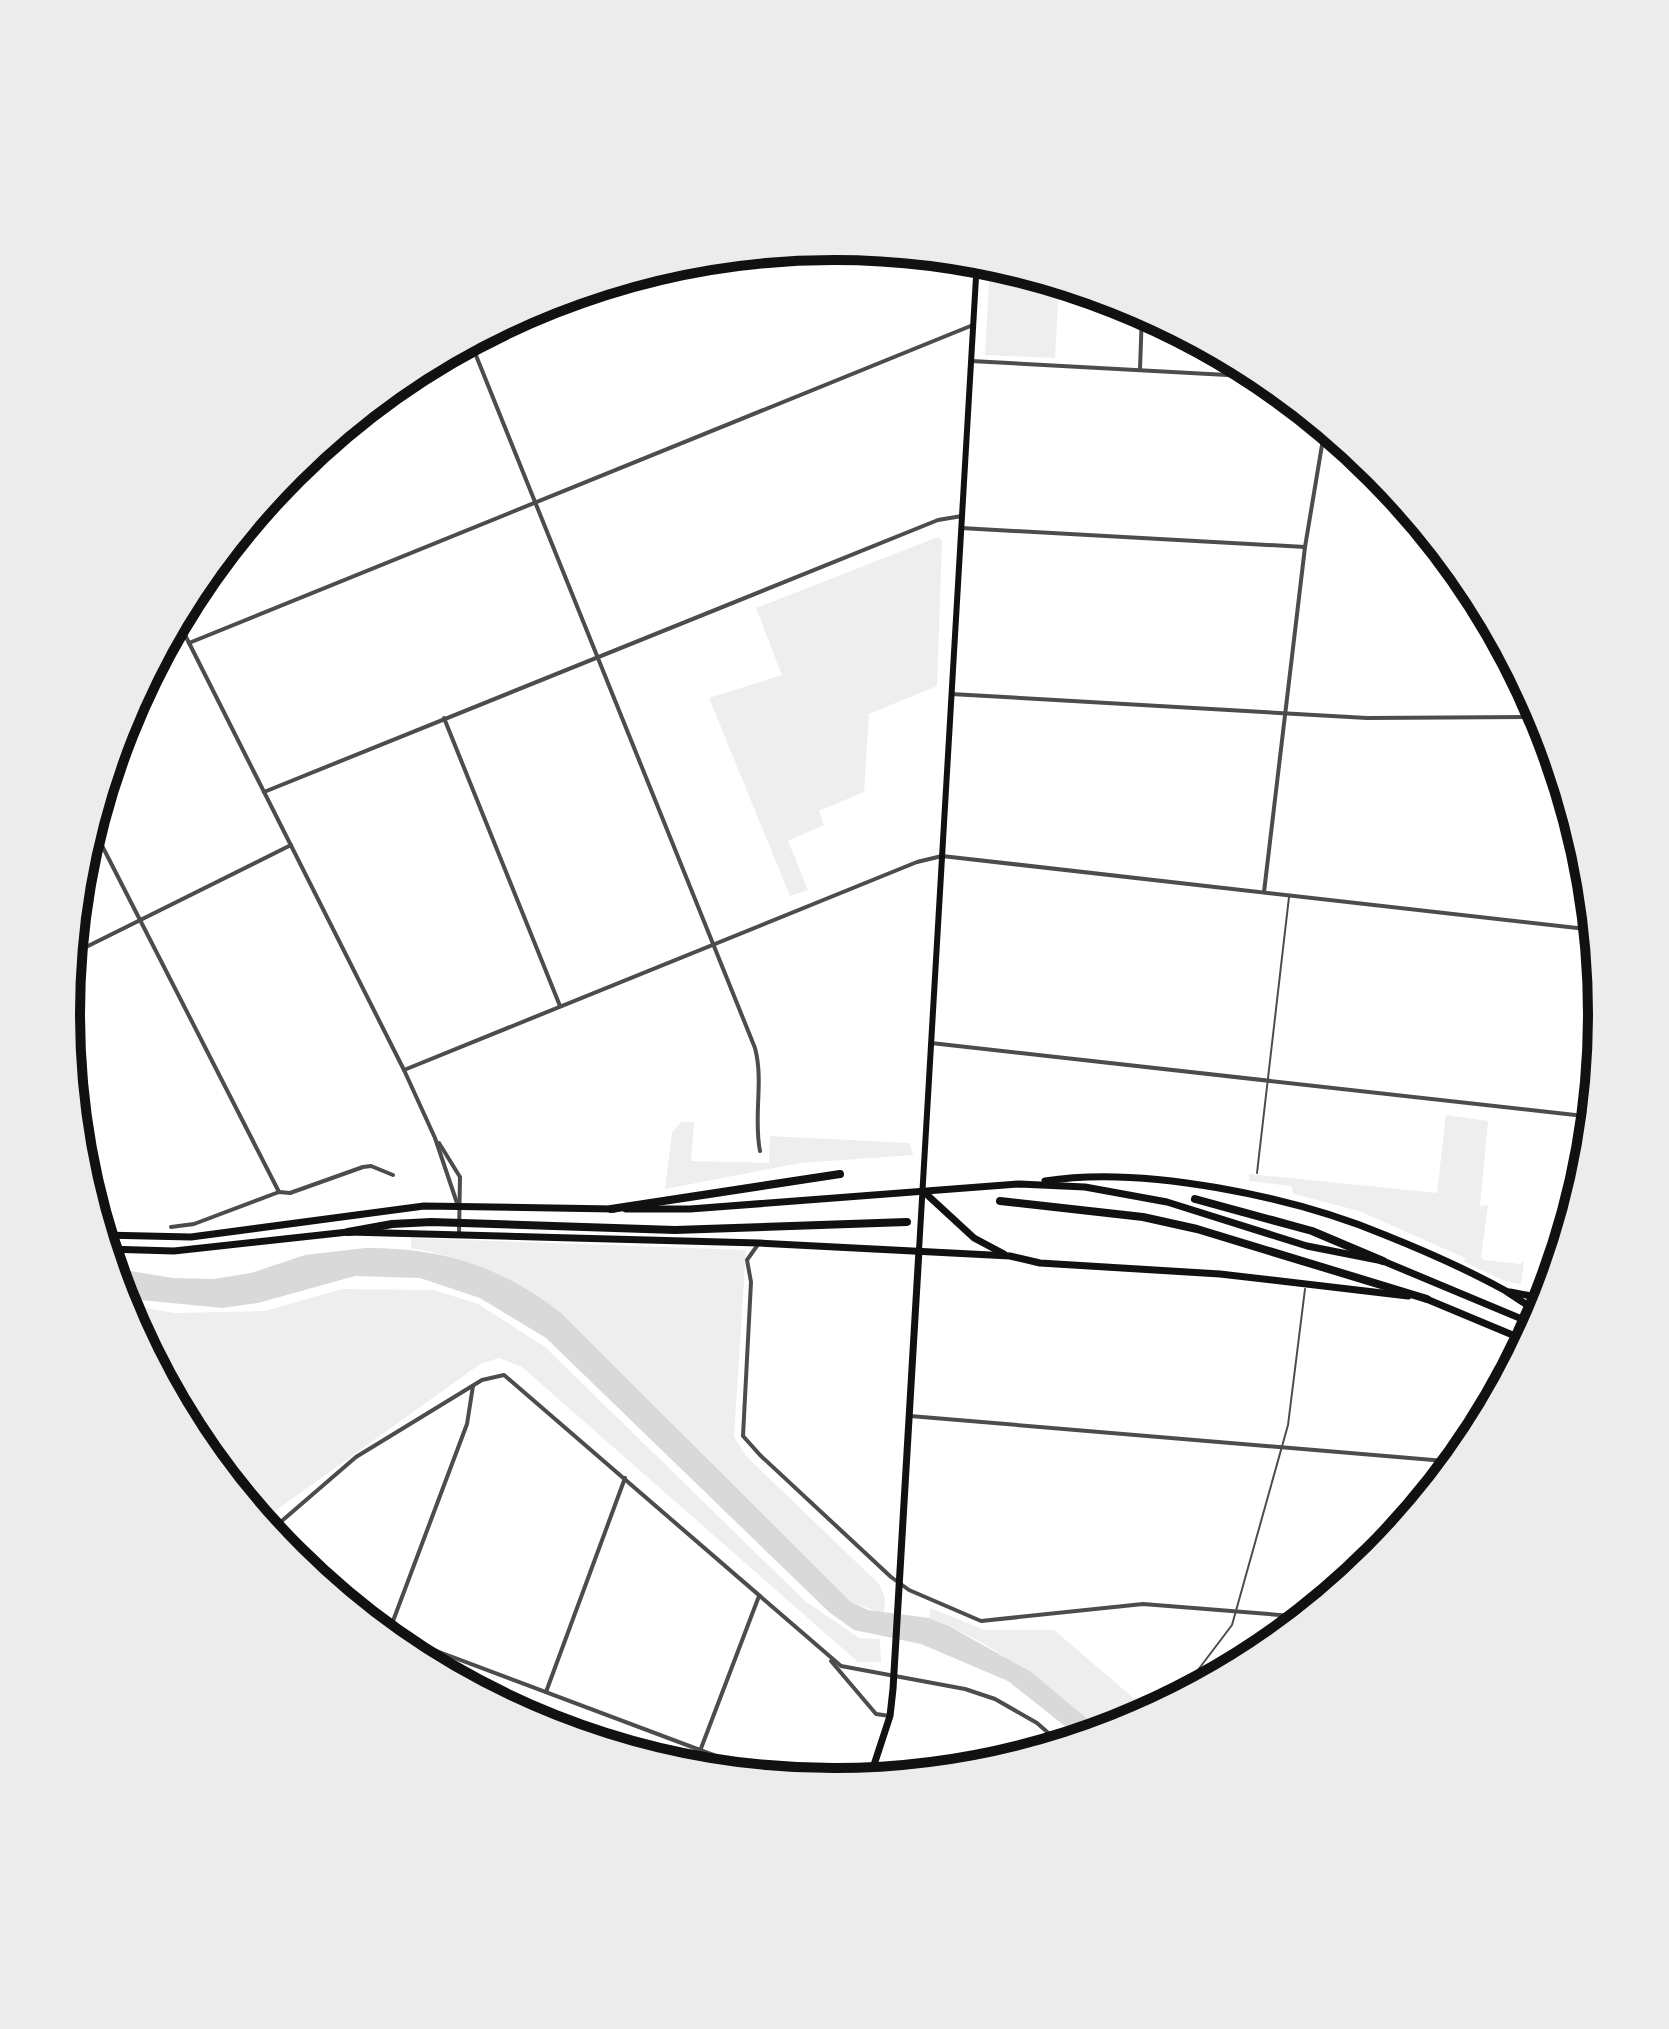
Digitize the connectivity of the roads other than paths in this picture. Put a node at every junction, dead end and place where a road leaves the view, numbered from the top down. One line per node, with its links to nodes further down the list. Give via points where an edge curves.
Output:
1 (976, 273): 3 (main road)
2 (576, 306): 4 (street)
3 (973, 325): 7 (main road); 11 (street)
4 (526, 326)
5 (1142, 326): 8 (street)
6 (475, 352): 11 (street)
7 (971, 361): 8 (street); 12 (main road)
8 (1140, 370): 9 (street)
9 (1235, 375)
10 (1323, 440): 14 (street)
11 (536, 502): 16 (street); 17 (street)
12 (962, 516): 13 (main road); 17 (street, via 938,520)
13 (961, 528): 14 (street); 18 (main road)
14 (1305, 547): 19 (street)
15 (184, 633): 16 (street)
16 (189, 643): 22 (street)
17 (598, 656): 21 (street); 30 (street)
18 (951, 694): 19 (street); 25 (main road)
19 (1284, 714): 20 (street); 26 (street)
20 (1528, 717)
21 (444, 718): 22 (street); 32 (street)
22 (264, 792): 24 (street)
23 (100, 842): 28 (street)
24 (291, 845): 28 (street); 34 (street)
25 (942, 856): 26 (street); 30 (street); 33 (main road)
26 (1264, 892): 27 (street)
27 (1290, 895): 29 (street); 35 (lane)
28 (140, 920): 31 (street); 44 (street)
29 (1584, 929)
30 (714, 944): 32 (street); 38 (street, via 760,1066)
31 (83, 948)
32 (560, 1006): 34 (street)
33 (931, 1043): 35 (street); 43 (main road)
34 (404, 1070): 37 (street)
35 (1267, 1080): 36 (street); 39 (lane)
36 (1583, 1116)
37 (435, 1138): 47 (street); 47 (street, via 458,1173)
38 (760, 1151)
39 (1257, 1173)
40 (840, 1174): 48 (highway)
41 (393, 1175): 44 (street, via 363,1167 290,1193)
42 (1031, 1184): 43 (main road); 59 (main road, via 1130,1194 1307,1246); 61 (main road, via 1067,1178 1185,1184 1281,1202 1383,1234)
43 (923, 1191): 48 (main road, via 690,1209); 57 (main road); 58 (main road, via 974,1238)
44 (279, 1192): 51 (street, via 194,1224)
45 (1195, 1199): 59 (highway, via 1312,1231)
46 (1000, 1201): 63 (highway, via 1143,1217 1197,1229)
47 (458, 1206): 48 (main road); 50 (street); 54 (main road, via 191,1237)
48 (611, 1209)
49 (907, 1222): 50 (highway, via 675,1230)
50 (459, 1223): 52 (highway, via 392,1224); 53 (street)
51 (171, 1227)
52 (348, 1232): 53 (main road); 56 (main road, via 174,1251)
53 (459, 1234): 55 (main road)
54 (114, 1235)
55 (759, 1243): 57 (main road); 73 (street, via 747,1260 751,1288 743,1436)
56 (118, 1249)
57 (919, 1250): 58 (main road); 68 (main road)
58 (1010, 1256): 60 (main road, via 1040,1263)
59 (1383, 1261): 65 (main road)
60 (1306, 1283): 63 (main road); 69 (lane, via 1288,1425)
61 (1505, 1290): 62 (main road); 64 (main road)
62 (1534, 1296)
63 (1427, 1299): 66 (main road)
64 (1531, 1306)
65 (1524, 1320)
66 (1516, 1337)
67 (473, 1386): 71 (street, via 504,1375); 72 (street, via 356,1457); 77 (street, via 467,1424)
68 (910, 1416): 69 (street); 73 (main road)
69 (1280, 1446): 70 (street); 75 (lane)
70 (1443, 1461)
71 (625, 1478): 74 (street); 82 (street)
72 (278, 1524)
73 (899, 1583): 75 (street, via 987,1622 1143,1604); 80 (main road)
74 (759, 1596): 79 (street); 85 (street)
75 (1236, 1611): 76 (street); 81 (lane, via 1232,1625)
76 (1290, 1616)
77 (392, 1625)
78 (426, 1649): 82 (street)
79 (827, 1656): 80 (street, via 851,1669); 83 (street, via 876,1714)
80 (895, 1676): 83 (main road); 84 (street, via 995,1699)
81 (1191, 1679)
82 (546, 1692): 85 (street)
83 (890, 1716): 87 (main road)
84 (1052, 1736)
85 (700, 1751): 86 (street)
86 (731, 1762)
87 (873, 1767)

